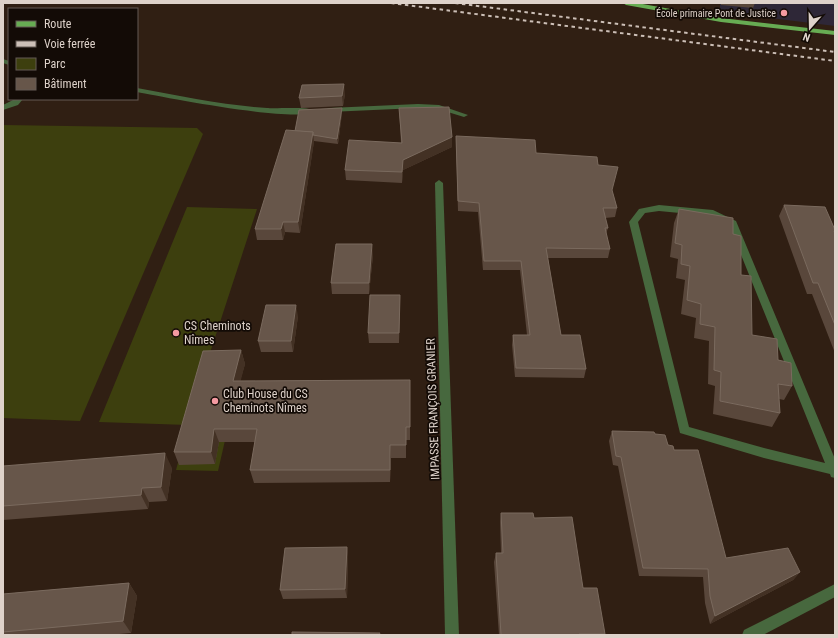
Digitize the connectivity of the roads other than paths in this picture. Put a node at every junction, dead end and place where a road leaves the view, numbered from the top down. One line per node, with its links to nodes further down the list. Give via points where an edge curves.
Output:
1 (626, 3): 2 (main road, via 722,20)
2 (835, 33)
3 (138, 90): 6 (street, via 226,106 296,112 418,106 439,107)
4 (18, 100): 5 (street)
5 (3, 108)
6 (464, 115)
7 (439, 183): 10 (street, IMPASSE FRANÇOIS GRANIER)
8 (834, 471): 8 (street, via 684,430 633,222 642,211 659,208 712,213 733,223)
9 (835, 590): 11 (street)
10 (452, 635)
11 (749, 635)

